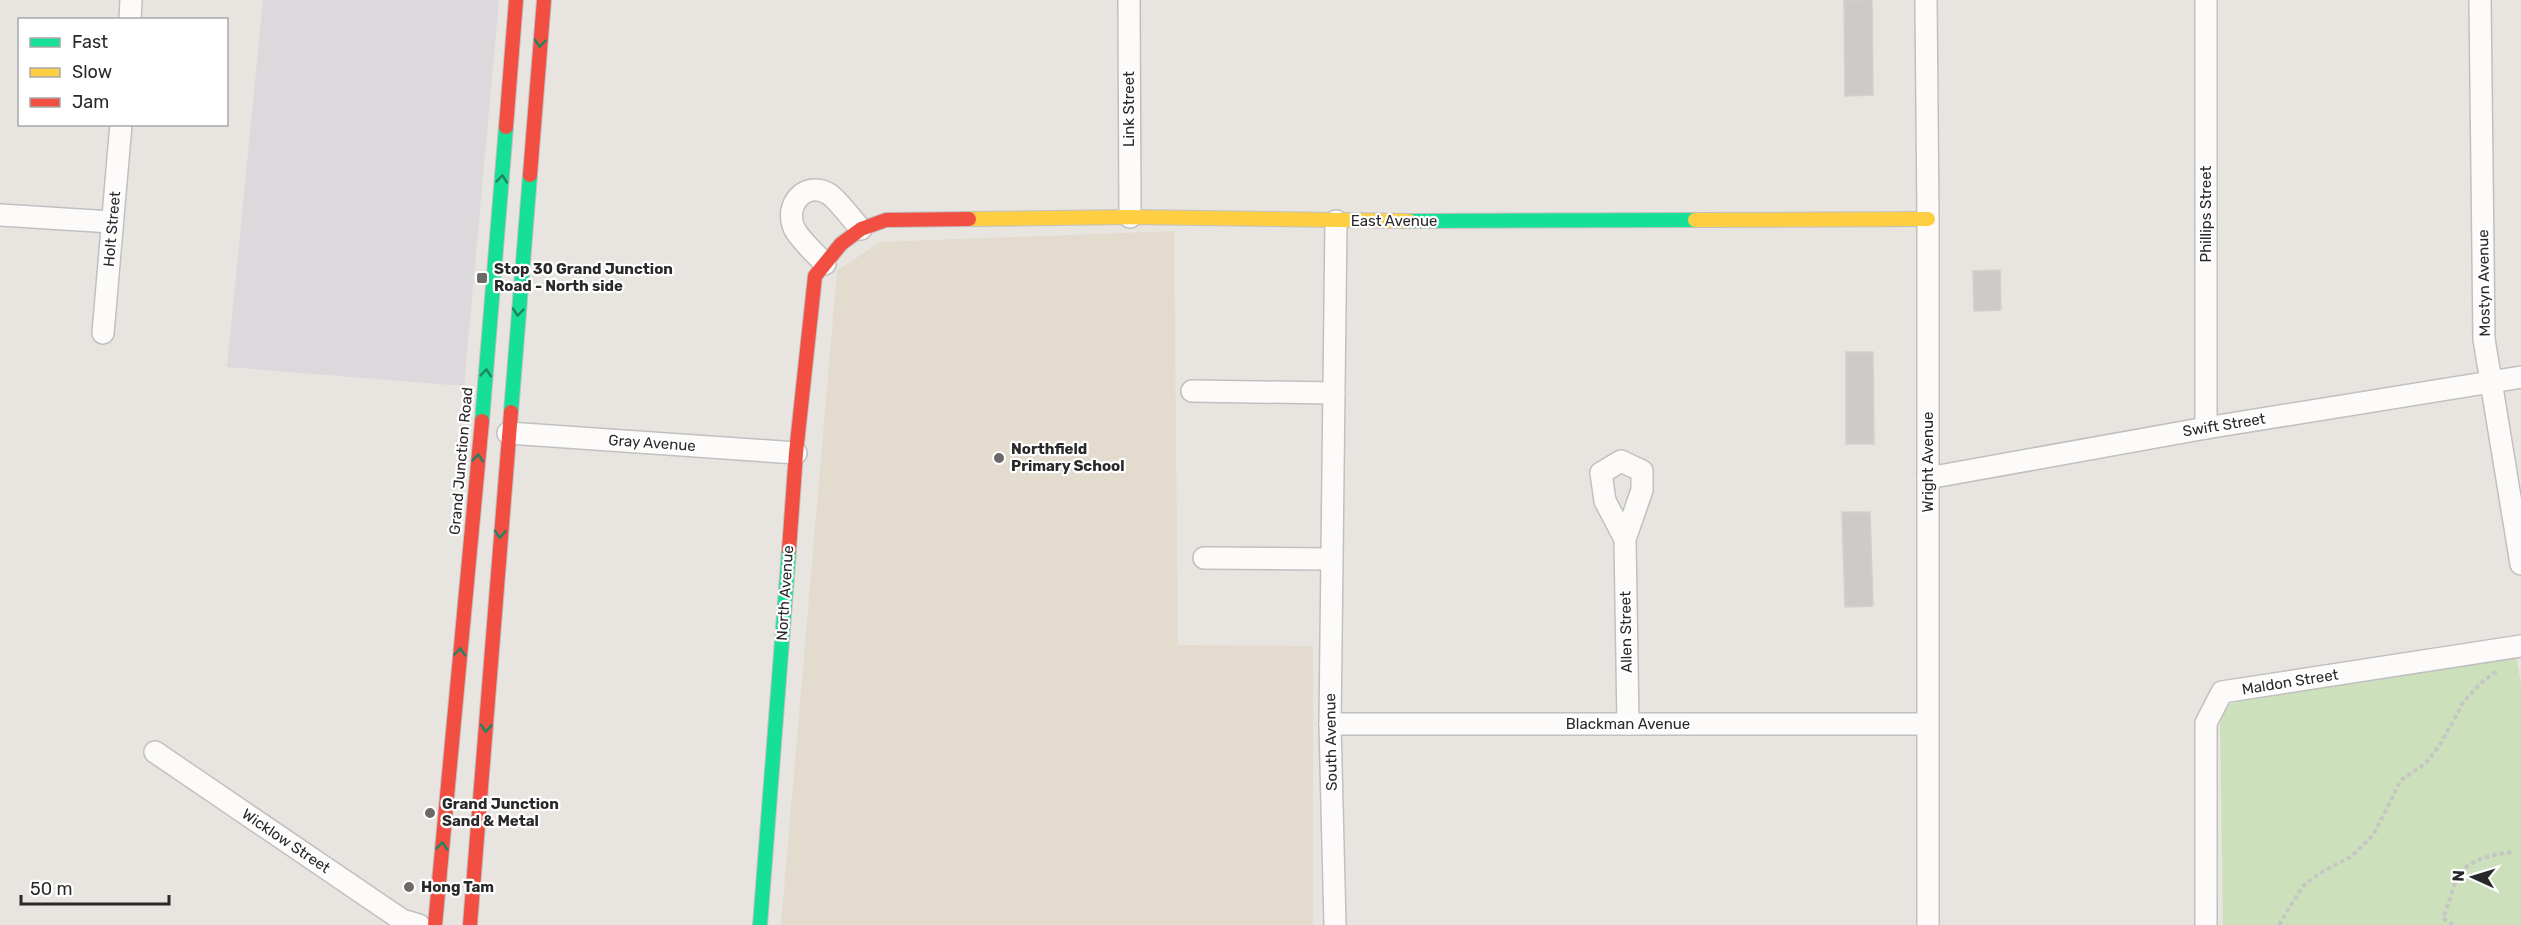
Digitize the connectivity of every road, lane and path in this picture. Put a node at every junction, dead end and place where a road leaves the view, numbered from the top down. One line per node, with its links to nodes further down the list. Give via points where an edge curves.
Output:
1 (131, 0): 8 (street)
2 (516, 0): 9 (main road, Grand Junction Road)
3 (544, 0): 10 (main road, one-way to 10)
4 (1129, 0): 13 (street, Link Street)
5 (1926, 0): 14 (street, Wright Avenue)
6 (2205, 0): 25 (street, Phillips Street)
7 (2480, 0): 22 (street, Mostyn Avenue, via 2484,339)
8 (130, 18)
9 (509, 84): 10 (main road); 26 (main road, Grand Junction Road, one-way to 9)
10 (537, 86): 27 (main road, one-way to 27)
11 (121, 126): 16 (street, Holt Street)
12 (0, 215): 16 (street)
13 (1130, 217): 15 (main road, East Avenue); 17 (main road, East Avenue, via 886,220)
14 (1928, 219): 15 (main road, East Avenue); 29 (street, Wright Avenue)
15 (1336, 221): 24 (street, South Avenue)
16 (112, 222): 20 (street, Holt Street)
17 (861, 230): 18 (main road, East Avenue); 19 (street, via 829,194 810,191 799,195 792,207 794,228)
18 (841, 244): 19 (main road, North Avenue)
19 (825, 264): 28 (main road, North Avenue, via 815,276)
20 (103, 333)
21 (2521, 377): 22 (street, Swift Street)
22 (2491, 383): 25 (street, Swift Street); 33 (street, Mostyn Avenue)
23 (1192, 391): 24 (street)
24 (1334, 393): 32 (street, South Avenue)
25 (2206, 428): 29 (street, Swift Street)
26 (481, 431): 27 (main road); 42 (main road, Grand Junction Road, one-way to 26)
27 (508, 433): 28 (street, Gray Avenue); 43 (main road, one-way to 43)
28 (796, 453): 44 (main road, North Avenue)
29 (1928, 478): 38 (street, Wright Avenue)
30 (1625, 539): 37 (street, Allen Street)
31 (1204, 558): 32 (street)
32 (1332, 559): 36 (street, South Avenue)
33 (2521, 564)
34 (2521, 646): 47 (street, Maldon Street, via 2223,692 2206,723)
35 (2500, 669): 48 (path, via 2464,701 2440,746 2426,763 2401,780 2374,834 2352,856 2302,886)
36 (1329, 724): 37 (street, Blackman Avenue); 45 (street, South Avenue)
37 (1628, 724): 38 (street, Blackman Avenue)
38 (1927, 724): 46 (street, Wright Avenue)
39 (155, 752): 41 (street, Wicklow Street, via 402,920)
40 (2514, 852): 49 (path, via 2483,858 2462,871 2443,918)
41 (419, 925)
42 (435, 925)
43 (470, 925)
44 (760, 925)
45 (1335, 925)
46 (1928, 925)
47 (2206, 925)
48 (2279, 925)
49 (2453, 925)

